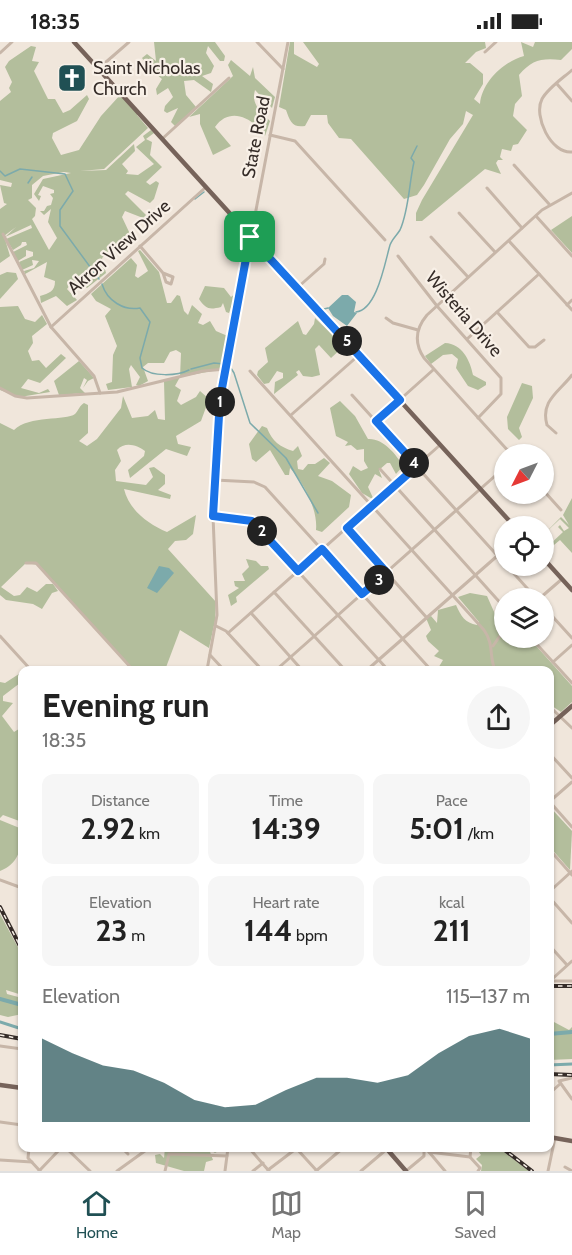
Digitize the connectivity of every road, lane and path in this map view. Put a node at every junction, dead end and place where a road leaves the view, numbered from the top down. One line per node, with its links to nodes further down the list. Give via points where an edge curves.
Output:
1 (12, 42): 8 (street)
2 (74, 42): 9 (main road)
3 (129, 42): 9 (street)
4 (257, 42): 10 (street)
5 (288, 42): 10 (street, State Road)
6 (496, 42): 7 (street)
7 (485, 52)
8 (0, 53)
9 (98, 69): 16 (main road)
10 (283, 69): 15 (street, State Road)
11 (572, 70): 13 (street)
12 (230, 78): 16 (street)
13 (557, 84): 14 (street); 17 (street, via 543,97 539,109 550,142 559,151)
14 (572, 101)
15 (270, 135): 27 (street, State Road); 29 (street, via 294,140)
16 (162, 140): 19 (main road)
17 (572, 152)
18 (514, 165): 22 (street)
19 (206, 187): 27 (main road); 31 (street, Akron View Drive)
20 (487, 188): 25 (street)
21 (572, 193): 22 (street)
22 (549, 204): 24 (street)
23 (459, 213): 32 (street)
24 (536, 216): 25 (street); 34 (street)
25 (522, 228): 30 (street)
26 (3, 234): 46 (street)
27 (250, 237): 39 (main road); 51 (street, State Road)
28 (431, 237): 38 (street)
29 (385, 240)
30 (509, 240): 32 (street); 37 (street)
31 (140, 246): 36 (street); 46 (street, Akron View Drive)
32 (495, 252): 38 (street)
33 (398, 256): 42 (street, Wisteria Drive)
34 (572, 256)
35 (325, 259): 39 (street)
36 (163, 273)
37 (539, 274): 41 (street); 44 (street)
38 (468, 277): 42 (street)
39 (297, 288): 50 (main road)
40 (572, 300): 41 (street)
41 (567, 304): 43 (street)
42 (437, 306): 47 (street); 48 (street, Wisteria Drive)
43 (572, 310)
44 (496, 312): 48 (street); 49 (street, via 529,347)
45 (386, 318): 47 (street)
46 (51, 327): 56 (street, via 94,376)
47 (418, 330): 52 (street, via 419,351)
48 (467, 339): 60 (street, Wisteria Drive, via 498,372 502,382 499,398)
49 (544, 340)
50 (359, 355): 58 (main road); 59 (street)
51 (226, 369): 56 (street); 68 (street, State Road, via 220,399)
52 (434, 370): 58 (street); 60 (street)
53 (250, 371): 59 (street)
54 (572, 376): 62 (street, via 545,410 547,425)
55 (0, 388): 56 (street, via 23,398)
56 (100, 393)
57 (352, 394): 61 (street)
58 (400, 400): 61 (street); 64 (main road)
59 (291, 415): 72 (street)
60 (478, 418): 63 (street)
61 (376, 421): 65 (street)
62 (556, 434)
63 (502, 444)
64 (440, 445): 65 (street); 70 (main road)
65 (417, 466): 69 (street); 73 (street)
66 (380, 469): 69 (street)
67 (494, 478): 70 (street)
68 (215, 480): 75 (street, State Road); 79 (street, via 263,486)
69 (394, 485): 72 (street); 78 (street)
70 (481, 490): 73 (street); 76 (main road)
71 (554, 502): 74 (street)
72 (372, 506): 77 (street); 80 (street)
73 (457, 510): 78 (street); 81 (street)
74 (561, 510)
75 (213, 516): 85 (street, via 252,521); 101 (street, State Road)
76 (505, 516)
77 (347, 528): 79 (street); 86 (street)
78 (435, 530): 80 (street); 87 (street)
79 (322, 549): 85 (street); 94 (street)
80 (412, 550): 86 (street); 95 (street)
81 (494, 551)
82 (494, 558): 87 (street)
83 (26, 563): 115 (street, via 36,563)
84 (554, 570): 89 (main road)
85 (298, 571): 93 (street); 98 (street)
86 (387, 573): 94 (street); 99 (street)
87 (475, 575): 95 (street); 96 (street)
88 (517, 576): 90 (street)
89 (562, 579): 91 (street); 92 (main road)
90 (528, 588)
91 (551, 588)
92 (572, 590)
93 (274, 592): 97 (street); 104 (street)
94 (362, 594): 98 (street); 106 (street)
95 (453, 595): 99 (street); 108 (street)
96 (494, 596)
97 (251, 613): 102 (street); 111 (street)
98 (338, 615): 104 (street); 112 (street)
99 (427, 618): 106 (street)
100 (554, 618): 105 (street)
101 (216, 626): 102 (street); 110 (street, State Road)
102 (228, 633): 118 (street)
103 (0, 636): 114 (street)
104 (314, 637): 111 (street); 121 (street)
105 (572, 638)
106 (403, 639): 112 (street); 124 (street)
107 (572, 645): 113 (street)
108 (493, 646): 125 (street)
109 (540, 648): 113 (street)
110 (210, 655): 116 (street, State Road); 117 (street)
111 (291, 658): 119 (street); 120 (street)
112 (379, 661): 122 (street); 123 (street)
113 (553, 662): 126 (street)
114 (27, 666)
115 (129, 666)
116 (208, 666)
117 (220, 666)
118 (258, 666)
119 (281, 666)
120 (298, 666)
121 (341, 666)
122 (372, 666)
123 (384, 666)
124 (427, 666)
125 (494, 666)
126 (572, 682)
127 (572, 706): 129 (main road)
128 (554, 710): 129 (street)
129 (561, 716): 130 (main road); 131 (street)
130 (554, 722)
131 (572, 728)
132 (554, 759): 133 (street)
133 (572, 780): 134 (street)
134 (554, 797)
135 (554, 807): 136 (street)
136 (572, 827)
137 (554, 854): 138 (street)
138 (571, 873): 141 (street)
139 (0, 880): 140 (street)
140 (18, 886)
141 (554, 888)
142 (554, 902): 143 (street)
143 (572, 922)
144 (554, 951): 146 (street)
145 (572, 961): 146 (street)
146 (567, 965): 147 (street)
147 (554, 977)
148 (554, 981): 149 (street)
149 (572, 981)
150 (0, 1046): 151 (street)
151 (18, 1048)
152 (572, 1078): 153 (street)
153 (560, 1082): 156 (street); 157 (street)
154 (0, 1085): 155 (main road)
155 (18, 1087)
156 (554, 1089)
157 (572, 1100)
158 (0, 1122): 159 (street)
159 (18, 1124)
160 (554, 1138): 161 (main road)
161 (572, 1141)
162 (29, 1152): 181 (street)
163 (57, 1152): 184 (street)
164 (70, 1152): 185 (street)
165 (144, 1152): 186 (street)
166 (228, 1152): 177 (street)
167 (252, 1152): 182 (street)
168 (292, 1152): 190 (street)
169 (300, 1152): 191 (street)
170 (338, 1152): 191 (street)
171 (382, 1152): 192 (street)
172 (389, 1152): 193 (main road)
173 (424, 1152): 178 (street)
174 (429, 1152): 178 (street); 179 (street); 194 (street)
175 (470, 1152): 179 (street)
176 (550, 1152): 196 (street)
177 (227, 1156): 187 (street, via 169,1154); 188 (street)
178 (424, 1156): 193 (street)
179 (470, 1156): 195 (street, via 480,1168)
180 (0, 1160): 181 (street)
181 (32, 1162): 184 (street)
182 (263, 1164): 189 (street); 190 (street)
183 (565, 1167): 197 (street)
184 (39, 1171)
185 (90, 1171)
186 (118, 1171)
187 (165, 1171)
188 (225, 1171)
189 (253, 1171)
190 (269, 1171)
191 (317, 1171)
192 (361, 1171)
193 (406, 1171)
194 (445, 1171)
195 (478, 1171)
196 (548, 1171)
197 (572, 1171)

